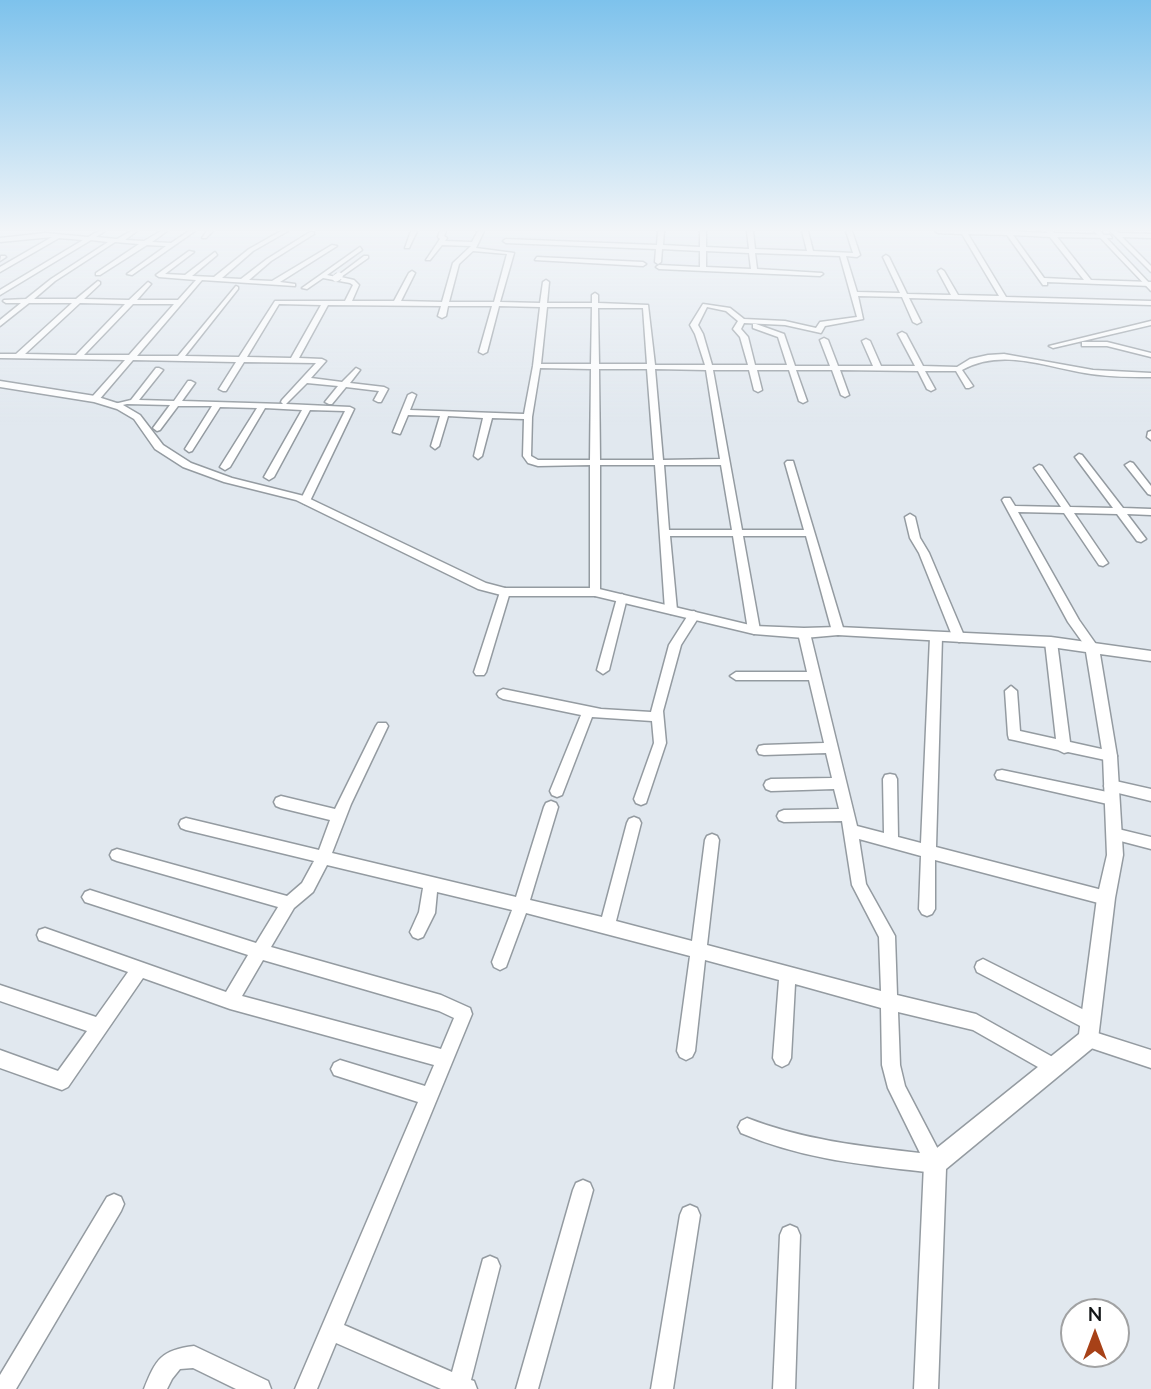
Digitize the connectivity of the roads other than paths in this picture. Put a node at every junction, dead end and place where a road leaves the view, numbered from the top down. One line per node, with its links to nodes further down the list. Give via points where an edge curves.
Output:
1 (595, 295): 33 (street)
2 (903, 295): 36 (street)
3 (33, 296): 21 (street)
4 (85, 296): 22 (street)
5 (137, 296): 23 (street)
6 (185, 296): 24 (street)
7 (230, 296): 48 (street)
8 (282, 296): 25 (street)
9 (351, 296): 27 (street)
10 (400, 296): 29 (street)
11 (448, 296): 30 (street)
12 (498, 296): 31 (street)
13 (545, 296): 32 (street)
14 (856, 296): 35 (street, via 862,318 823,324 820,331)
15 (946, 296): 16 (street)
16 (955, 296): 18 (street)
17 (1054, 296): 19 (street)
18 (1003, 297): 19 (street)
19 (1056, 299): 28 (street)
20 (6, 301): 21 (street)
21 (27, 301): 22 (street); 38 (street)
22 (78, 302): 23 (street); 45 (street)
23 (132, 302): 24 (street); 46 (street)
24 (180, 302): 47 (street)
25 (278, 302): 26 (street); 49 (street)
26 (325, 303): 27 (street); 50 (street)
27 (347, 303): 29 (street)
28 (1151, 303)
29 (396, 304): 30 (street)
30 (446, 305): 31 (street); 34 (street)
31 (495, 305): 32 (street); 42 (street)
32 (544, 306): 33 (street); 51 (street)
33 (595, 306): 52 (street); 55 (street, via 646,306)
34 (442, 316)
35 (742, 321): 53 (street, via 729,309 709,305 702,309 694,325); 54 (street, via 737,328 744,337); 56 (street, via 781,336)
36 (917, 322)
37 (1151, 323): 43 (street, via 1054,346 1107,344)
38 (0, 324)
39 (902, 334): 59 (street)
40 (824, 340): 57 (street)
41 (866, 341): 58 (street)
42 (483, 352)
43 (1151, 355)
44 (0, 356): 45 (street)
45 (18, 356): 46 (street)
46 (78, 357): 47 (street)
47 (133, 358): 48 (street); 74 (street)
48 (180, 358): 49 (street)
49 (243, 359): 50 (street); 69 (street)
50 (294, 360): 64 (street, via 322,361)
51 (537, 366): 52 (street); 88 (street)
52 (595, 366): 55 (street); 95 (street)
53 (709, 367): 54 (street); 55 (street); 97 (street)
54 (751, 367): 56 (street); 71 (street)
55 (651, 368): 96 (street)
56 (792, 368): 57 (street); 76 (street)
57 (835, 368): 58 (street); 73 (street)
58 (878, 368): 59 (street)
59 (920, 369): 60 (street); 70 (street)
60 (958, 369): 63 (street, via 995,356 1097,373); 68 (street)
61 (159, 370): 77 (street)
62 (356, 370): 67 (street)
63 (1151, 375)
64 (305, 380): 67 (street); 78 (street)
65 (191, 383): 80 (street)
66 (0, 384): 74 (street)
67 (344, 384): 75 (street, via 384,389); 79 (street)
68 (969, 386)
69 (223, 389)
70 (931, 389)
71 (758, 390)
72 (412, 395): 85 (street)
73 (845, 395)
74 (95, 399): 82 (street)
75 (378, 400)
76 (803, 401)
77 (133, 402): 80 (street); 82 (street)
78 (285, 402)
79 (329, 402)
80 (176, 403): 81 (street); 89 (street)
81 (218, 404): 83 (street); 92 (street)
82 (114, 405): 104 (street, via 136,417 159,447 187,465)
83 (263, 405): 84 (street); 100 (street)
84 (308, 407): 102 (street); 104 (street, via 350,409)
85 (405, 412): 86 (street); 90 (street)
86 (445, 414): 87 (street); 91 (street)
87 (488, 416): 88 (street); 93 (street)
88 (528, 417): 95 (street, via 527,456 531,461)
89 (157, 428)
90 (397, 432)
91 (435, 446)
92 (189, 449)
93 (478, 456)
94 (1079, 457): 107 (street)
95 (595, 462): 96 (street); 116 (street)
96 (659, 462): 97 (street); 111 (street)
97 (725, 462): 110 (street)
98 (790, 463): 112 (street)
99 (1130, 465): 103 (street)
100 (225, 467)
101 (1039, 468): 106 (street)
102 (269, 477)
103 (1151, 492)
104 (305, 501): 115 (street, via 482,586)
105 (1009, 505): 106 (street); 126 (street)
106 (1066, 510): 107 (street); 114 (street)
107 (1120, 511): 108 (street); 113 (street)
108 (1151, 512)
109 (910, 517): 124 (street)
110 (737, 531): 111 (street); 112 (street); 120 (street)
111 (665, 533): 118 (street)
112 (810, 533): 121 (street)
113 (1141, 539)
114 (1103, 563)
115 (505, 592): 116 (street); 129 (street)
116 (595, 593): 117 (street)
117 (622, 598): 118 (street); 128 (street)
118 (671, 610): 119 (street)
119 (694, 615): 120 (street); 135 (street, via 675,645)
120 (754, 630): 122 (street)
121 (838, 631): 122 (street); 123 (street)
122 (804, 633): 131 (street)
123 (936, 637): 124 (street); 160 (street)
124 (959, 638): 125 (street)
125 (1051, 642): 126 (street); 138 (street)
126 (1092, 648): 127 (street); 140 (street)
127 (1151, 656)
128 (603, 670)
129 (480, 672)
130 (736, 676): 131 (street)
131 (814, 676): 137 (street)
132 (1011, 691): 138 (street, via 1014,736)
133 (503, 694): 134 (street)
134 (588, 712): 135 (street); 145 (street)
135 (657, 717): 148 (street, via 660,743)
136 (382, 726): 151 (street)
137 (831, 747): 139 (street); 143 (street)
138 (1064, 747): 140 (street)
139 (764, 750)
140 (1110, 757): 146 (street)
141 (1002, 775): 146 (street)
142 (890, 779): 158 (street)
143 (840, 783): 144 (street); 154 (street)
144 (771, 785)
145 (557, 791)
146 (1112, 793): 147 (street); 156 (street)
147 (1151, 795)
148 (641, 799)
149 (281, 802): 151 (street)
150 (551, 807): 167 (street)
151 (338, 816): 162 (street)
152 (784, 816): 154 (street)
153 (634, 823): 169 (street)
154 (849, 823): 158 (street); 180 (street, via 859,885 887,936)
155 (186, 824): 162 (street)
156 (1114, 834): 159 (street); 165 (street, via 1115,855)
157 (712, 840): 173 (street)
158 (891, 840): 160 (street)
159 (1151, 843)
160 (928, 849): 165 (street); 168 (street)
161 (117, 855): 166 (street)
162 (323, 856): 163 (street); 166 (street, via 300,898)
163 (431, 884): 167 (street); 170 (street, via 427,913)
164 (90, 897): 172 (street)
165 (1106, 898): 182 (street)
166 (289, 903): 172 (street)
167 (521, 906): 169 (street); 174 (street)
168 (928, 909)
169 (607, 926): 173 (street)
170 (418, 932)
171 (45, 935): 176 (street)
172 (258, 951): 179 (street); 186 (street, via 441,1003 464,1014)
173 (699, 951): 177 (street); 183 (street)
174 (500, 962)
175 (983, 967): 182 (street)
176 (140, 968): 179 (street); 181 (street)
177 (787, 974): 180 (street); 184 (street)
178 (0, 993): 181 (street)
179 (230, 1001): 186 (street)
180 (890, 1002): 188 (street, via 976,1022); 192 (street, via 891,1065 897,1088)
181 (100, 1027): 185 (street, via 62,1081)
182 (1089, 1030): 187 (street); 188 (street)
183 (686, 1051)
184 (782, 1058)
185 (0, 1059)
186 (445, 1059): 190 (street)
187 (1151, 1059)
188 (1052, 1066): 192 (street)
189 (340, 1069): 190 (street)
190 (429, 1096): 198 (street)
191 (747, 1127): 192 (street, via 778,1141 811,1148)
192 (935, 1164): 207 (street)
193 (583, 1191): 204 (street)
194 (114, 1204): 200 (street)
195 (690, 1215): 205 (street)
196 (790, 1234): 206 (street)
197 (490, 1266): 199 (street)
198 (331, 1330): 199 (street); 203 (street)
199 (461, 1388)
200 (4, 1389)
201 (155, 1389): 202 (street, via 175,1359 194,1357)
202 (260, 1389)
203 (306, 1389)
204 (527, 1389)
205 (662, 1389)
206 (784, 1389)
207 (926, 1389)

